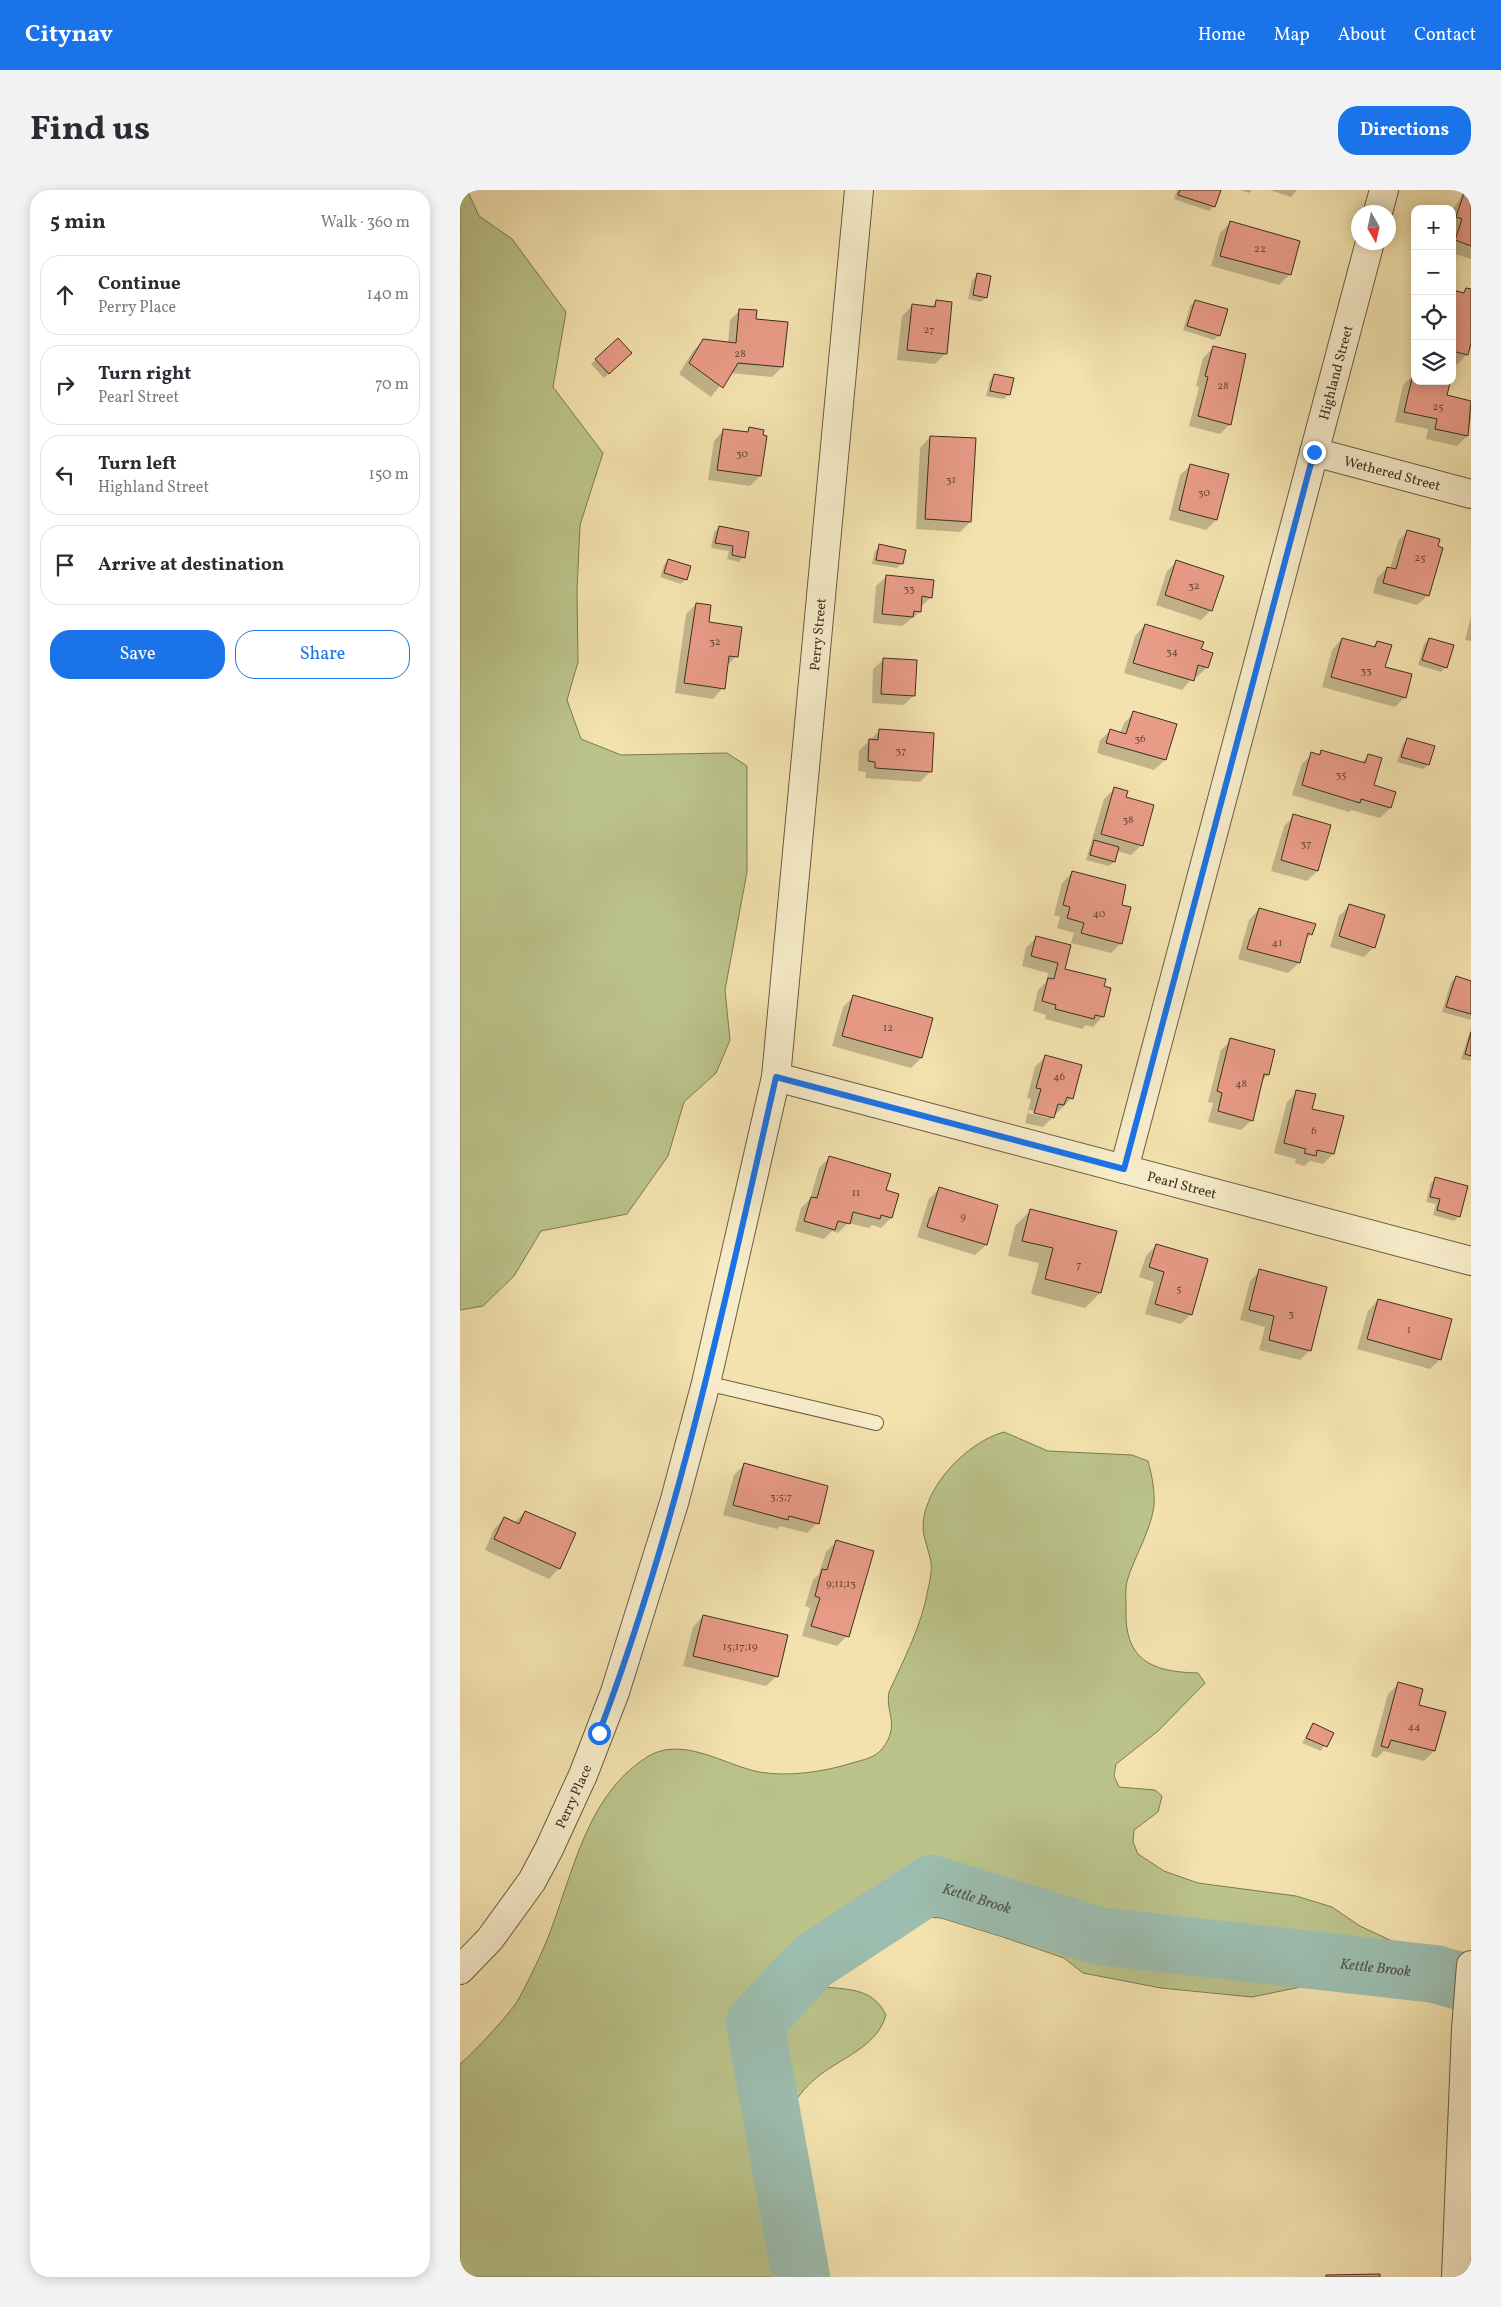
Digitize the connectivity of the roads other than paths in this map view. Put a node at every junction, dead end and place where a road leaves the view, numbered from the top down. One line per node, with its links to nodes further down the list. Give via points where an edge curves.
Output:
1 (859, 190): 7 (street, Perry Street)
2 (1384, 190): 3 (street)
3 (1380, 205)
4 (1368, 250): 5 (street, Highland Street)
5 (1314, 452): 6 (street, Wethered Street); 8 (street, Highland Street)
6 (1471, 494)
7 (776, 1077): 8 (street, Pearl Street); 10 (street, Perry Place)
8 (1124, 1169): 9 (street, Pearl Street)
9 (1471, 1261)
10 (706, 1383): 11 (lane); 13 (street, Perry Place, via 655,1567 615,1692 583,1775 532,1881 490,1939)
11 (876, 1423)
12 (1471, 1965): 14 (street)
13 (460, 1970)
14 (1456, 2277)

